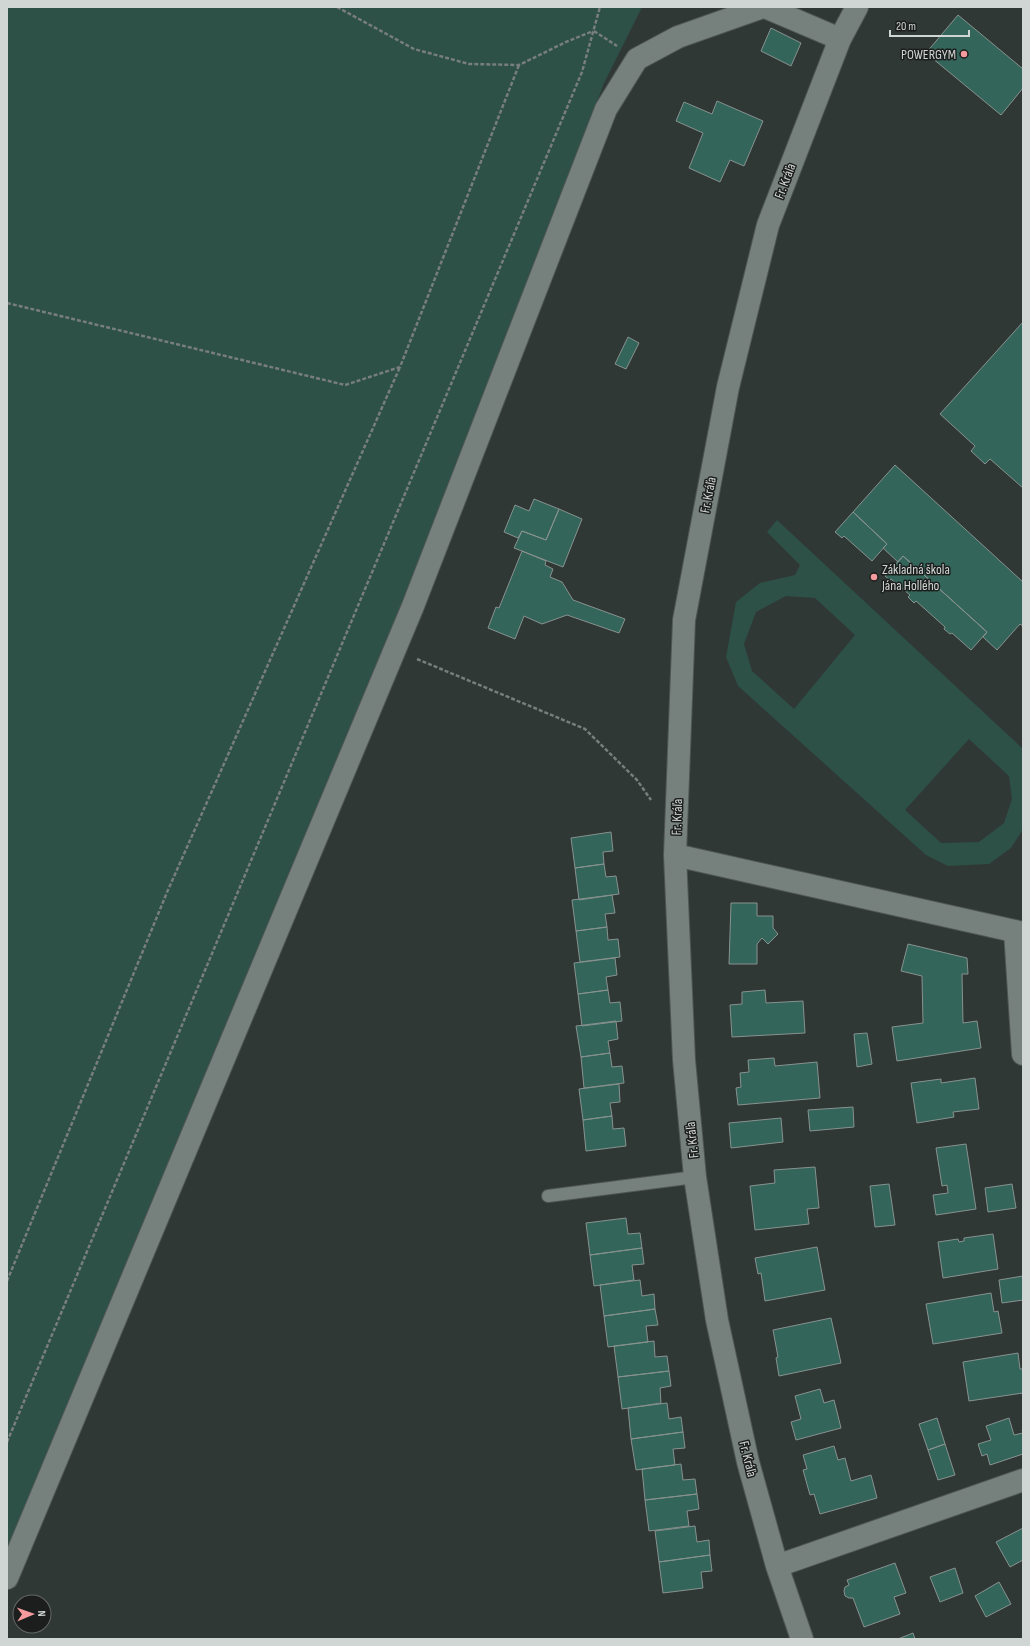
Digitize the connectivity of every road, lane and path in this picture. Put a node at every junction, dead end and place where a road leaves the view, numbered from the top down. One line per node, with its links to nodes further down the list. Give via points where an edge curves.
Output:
1 (337, 7): 7 (path, via 414,49 469,64)
2 (600, 7): 5 (path)
3 (764, 7): 6 (street); 10 (street, via 678,37 637,59 606,109)
4 (857, 7): 6 (street, Fr. Kráľa)
5 (594, 31): 7 (path); 18 (path, via 582,72)
6 (840, 39): 11 (street, Fr. Kráľa, via 768,225 728,387 684,620)
7 (519, 65): 9 (path)
8 (7, 303): 9 (path, via 345,385)
9 (400, 367): 17 (path, via 168,890)
10 (394, 650): 11 (path, via 584,729 637,780); 21 (street)
11 (676, 829): 12 (street, Fr. Kráľa)
12 (675, 855): 13 (street); 15 (street, Fr. Kráľa, via 684,1060)
13 (1019, 932): 14 (street)
14 (1023, 1054)
15 (695, 1176): 16 (lane); 20 (street, Fr. Kráľa, via 717,1320 748,1462)
16 (548, 1196)
17 (7, 1281)
18 (7, 1442)
19 (1023, 1480): 20 (street)
20 (777, 1566): 22 (street, Fr. Kráľa)
21 (7, 1578)
22 (802, 1639)

